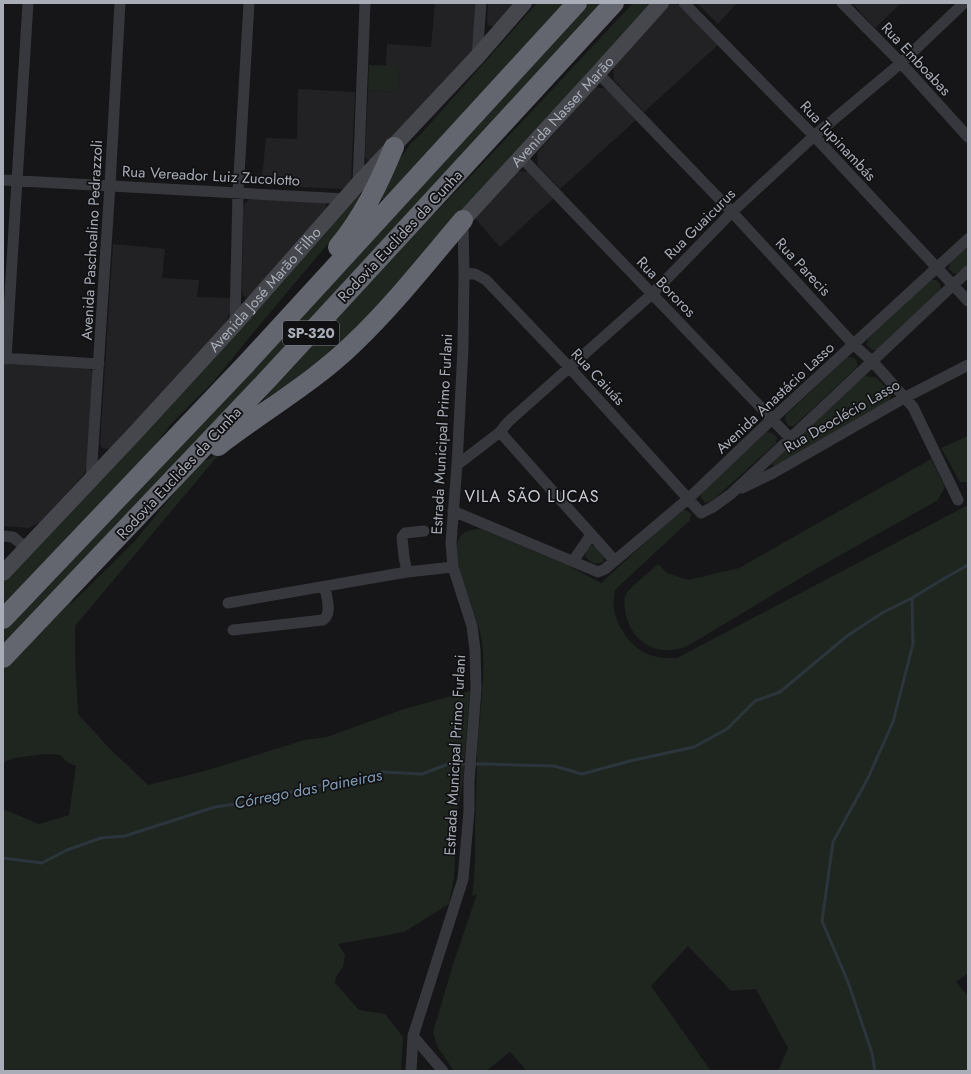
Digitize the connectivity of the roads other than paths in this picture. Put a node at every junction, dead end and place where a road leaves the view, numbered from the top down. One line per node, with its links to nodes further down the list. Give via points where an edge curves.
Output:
1 (28, 3): 21 (street)
2 (120, 3): 23 (street, Avenida Paschoalino Pedrazzoli)
3 (249, 3): 24 (street)
4 (365, 3): 22 (street)
5 (481, 3): 13 (street)
6 (524, 3): 13 (main road, Avenida José Marão Filho)
7 (577, 3): 36 (highway, Rodovia Euclides da Cunha / SP-320)
8 (614, 3): 49 (highway, Rodovia Euclides da Cunha / SP-320)
9 (661, 3): 15 (main road, Avenida Nasser Marão)
10 (684, 3): 16 (street, Rua Tupinambás)
11 (842, 3): 14 (street, Rua Emboabas)
12 (964, 3): 14 (street, Rua Guaicurus)
13 (477, 57): 18 (main road, Avenida José Marão Filho)
14 (901, 63): 16 (street, Rua Guaicurus); 17 (street, Rua Emboabas)
15 (598, 73): 19 (main road, Avenida Nasser Marão); 26 (street, Rua Parecis)
16 (814, 136): 26 (street, Rua Guaicurus); 29 (street, Rua Tupinambás)
17 (968, 137)
18 (394, 147): 22 (main road, Avenida José Marão Filho); 36 (highway, via 381,180 364,211)
19 (520, 156): 27 (main road, Avenida Nasser Marão); 33 (street, Rua Bororos)
20 (3, 180): 21 (street, Rua Vereador Luiz Zucolotto)
21 (17, 181): 23 (street, Rua Vereador Luiz Zucolotto); 38 (street)
22 (358, 184): 25 (main road, Avenida José Marão Filho)
23 (110, 185): 24 (street, Rua Vereador Luiz Zucolotto); 40 (street, Avenida Paschoalino Pedrazzoli)
24 (238, 192): 25 (street, Rua Vereador Luiz Zucolotto); 35 (street)
25 (346, 199): 35 (main road, Avenida José Marão Filho)
26 (732, 212): 33 (street, Rua Guaicurus); 37 (street, Rua Parecis)
27 (463, 220): 31 (street, Estrada Municipal Primo Furlani); 49 (highway, via 354,343 319,374)
28 (968, 239): 29 (street, Avenida Anastácio Lasso)
29 (937, 269): 32 (street, Rua Tupinambás); 37 (street, Avenida Anastácio Lasso)
30 (968, 271): 32 (street)
31 (464, 273): 42 (street, Rua Caiuás, via 475,274 486,280); 47 (street, Estrada Municipal Primo Furlani)
32 (954, 285): 34 (street, Rua Tupinambás); 39 (street)
33 (652, 294): 42 (street, Rua Guaicurus); 44 (street, Rua Bororos)
34 (968, 301)
35 (235, 324): 48 (main road, Avenida José Marão Filho)
36 (264, 345): 65 (highway, Rodovia Euclides da Cunha / SP-320)
37 (854, 345): 39 (street, Rua Parecis); 44 (street, Avenida Anastácio Lasso)
38 (4, 358): 40 (street)
39 (872, 362): 43 (street, Rua Parecis); 46 (street)
40 (99, 364): 48 (street, Avenida Paschoalino Pedrazzoli)
41 (968, 364): 43 (street, Rua Deoclécio Lasso)
42 (569, 367): 45 (street, Rua Guaicurus); 51 (street, Rua Caiuás)
43 (904, 398): 50 (street, Rua Deoclécio Lasso, via 773,473); 52 (street, Rua Parecis, via 912,407)
44 (772, 420): 46 (street, Rua Bororos); 51 (street, Avenida Anastácio Lasso)
45 (500, 432): 47 (street, Rua Guaicurus); 55 (street)
46 (790, 438): 50 (street)
47 (457, 465): 53 (street, Estrada Municipal Primo Furlani)
48 (91, 478): 57 (main road, Avenida José Marão Filho)
49 (170, 483): 67 (highway, Rodovia Euclides da Cunha / SP-320)
50 (731, 494): 51 (street, Rua Caiuás, via 701,513)
51 (689, 498): 59 (street, Avenida Anastácio Lasso)
52 (958, 500)
53 (453, 511): 58 (street); 60 (street, Estrada Municipal Primo Furlani)
54 (424, 531): 61 (street, via 406,533 402,537)
55 (591, 535): 58 (street); 59 (street)
56 (3, 536): 57 (street, via 12,537)
57 (26, 548): 62 (main road, Avenida José Marão Filho)
58 (573, 561): 59 (street, Avenida Anastácio Lasso, via 598,572)
59 (616, 561)
60 (453, 567): 61 (street); 68 (street, Estrada Municipal Primo Furlani, via 472,626 475,650 476,688 469,811 463,879)
61 (407, 572): 63 (street)
62 (3, 573)
63 (324, 587): 64 (street); 66 (street, via 329,614 323,620)
64 (228, 603)
65 (3, 619)
66 (233, 630)
67 (3, 658)
68 (413, 1036): 69 (street, Estrada Municipal Primo Furlani); 70 (street)
69 (411, 1071)
70 (442, 1071)

